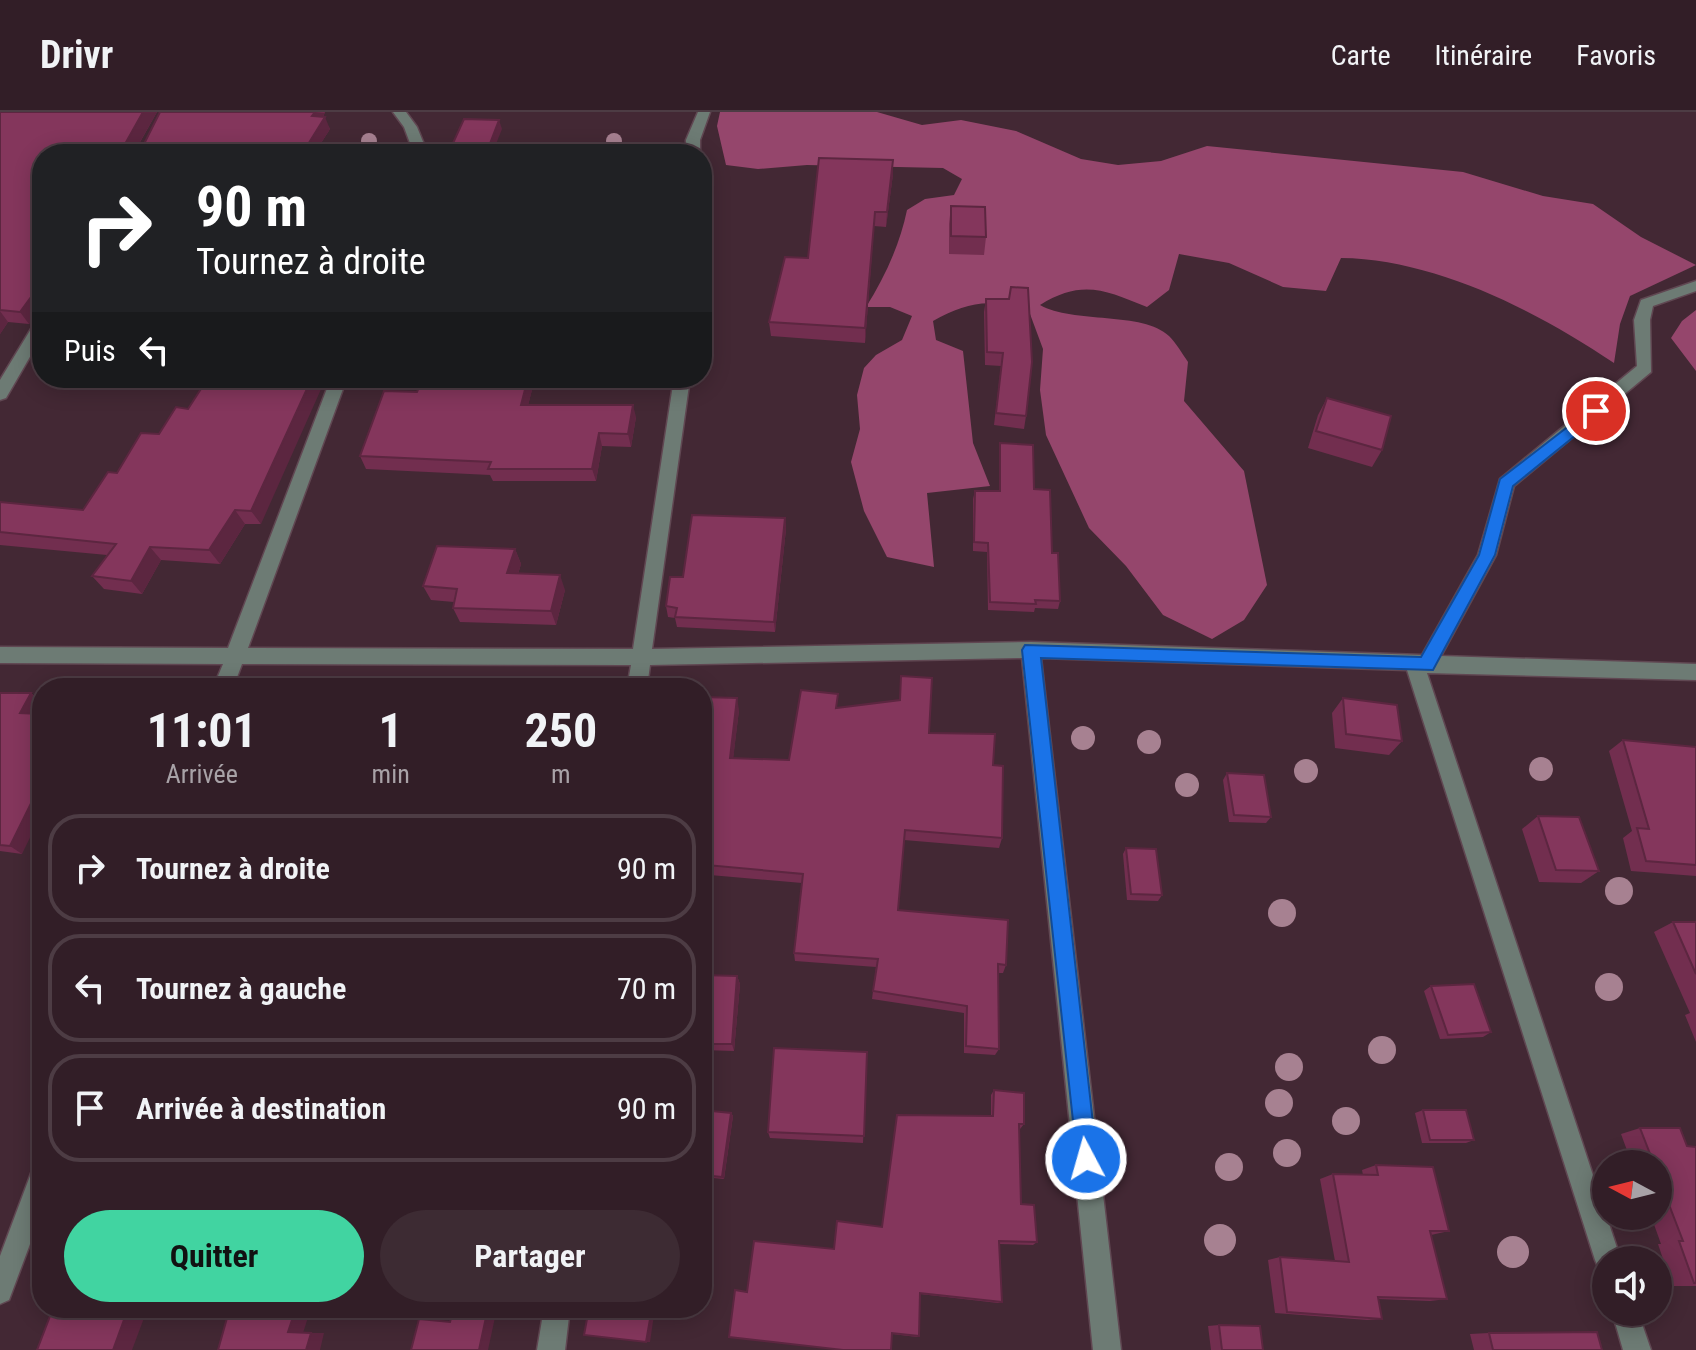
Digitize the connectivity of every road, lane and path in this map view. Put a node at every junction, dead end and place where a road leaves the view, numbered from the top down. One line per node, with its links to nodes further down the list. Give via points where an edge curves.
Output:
1 (399, 112): 3 (street)
2 (704, 112): 4 (street)
3 (417, 144)
4 (693, 144)
5 (1696, 286): 14 (street, via 1646,303 1645,368 1506,483 1487,555)
6 (32, 340): 9 (street)
7 (335, 388): 12 (street)
8 (681, 388): 13 (street)
9 (0, 394)
10 (1031, 650): 13 (street); 14 (street); 24 (street)
11 (0, 655): 12 (street)
12 (235, 656): 13 (street); 16 (street)
13 (641, 657): 17 (street)
14 (1421, 665): 15 (street); 19 (street)
15 (1696, 672)
16 (227, 678)
17 (638, 678)
18 (32, 1204): 20 (street)
19 (1604, 1246)
20 (0, 1291)
21 (556, 1318): 23 (street)
22 (1629, 1326): 25 (street)
23 (551, 1350)
24 (1107, 1350)
25 (1637, 1350)

